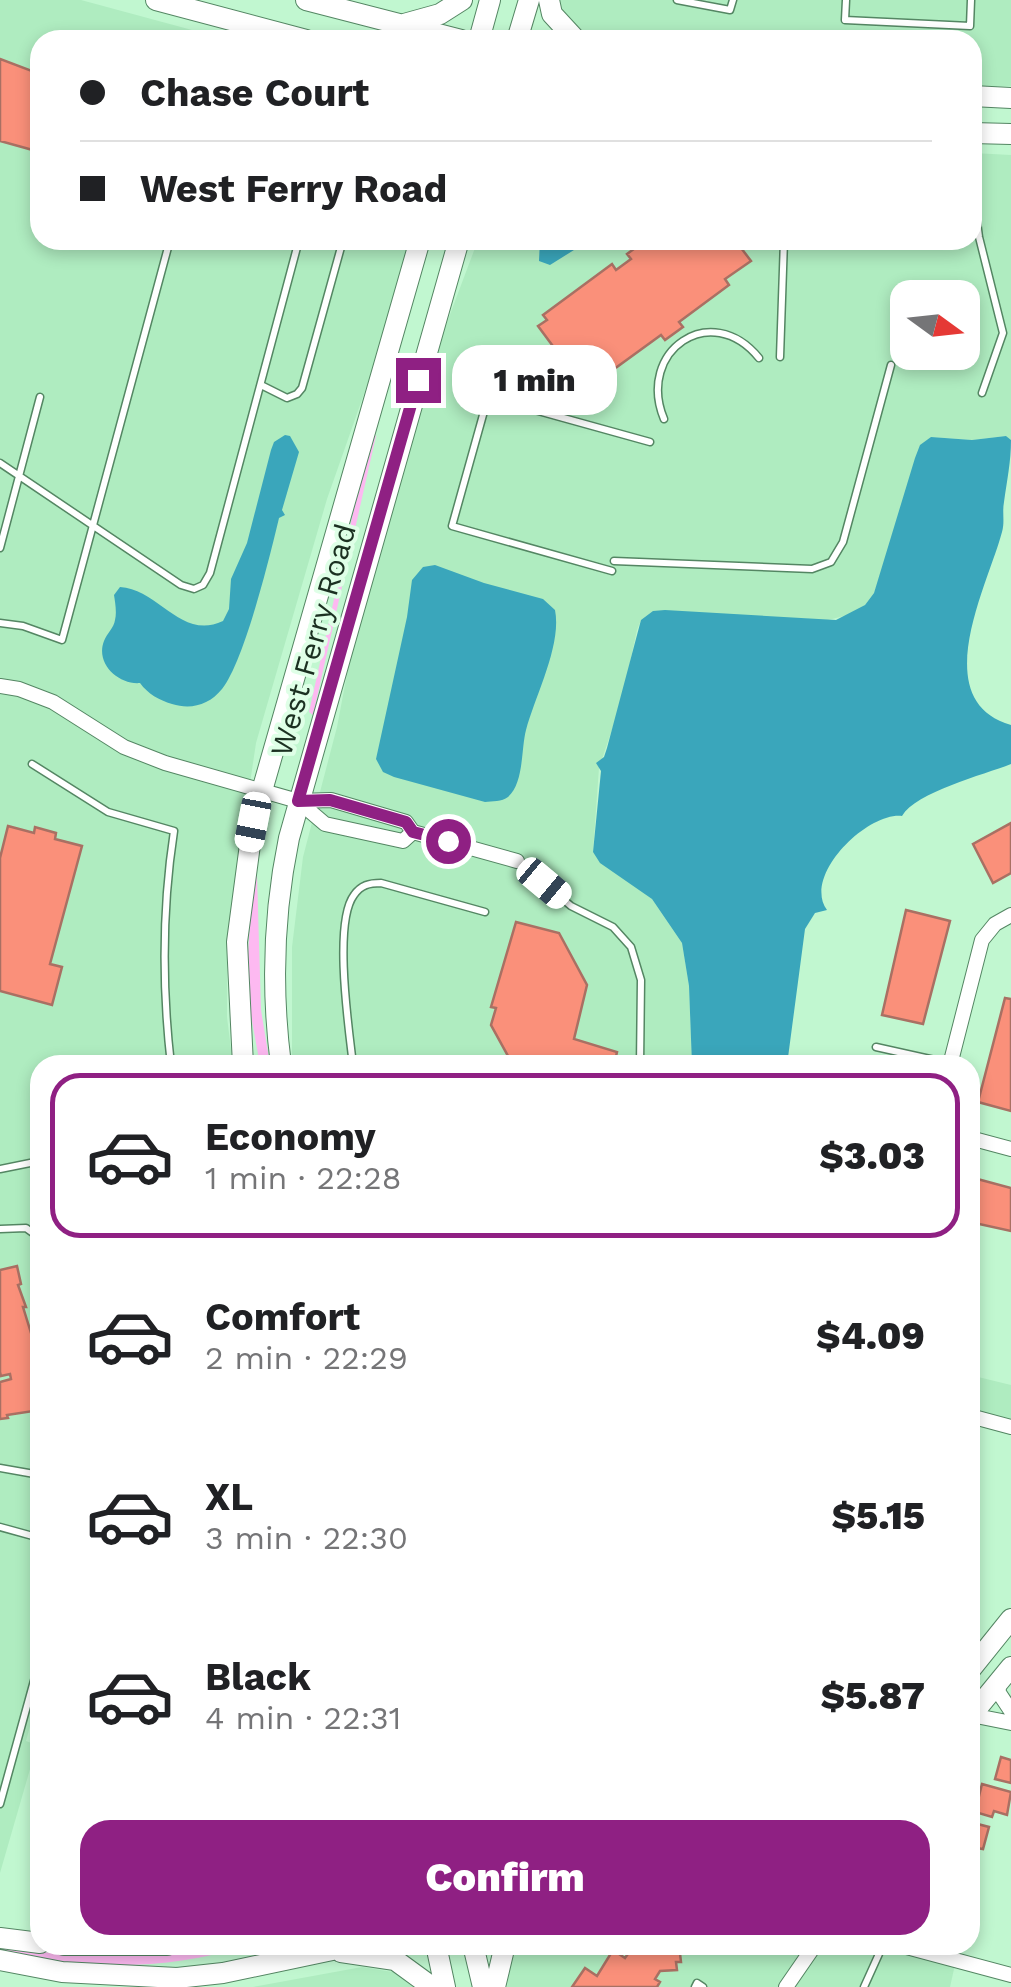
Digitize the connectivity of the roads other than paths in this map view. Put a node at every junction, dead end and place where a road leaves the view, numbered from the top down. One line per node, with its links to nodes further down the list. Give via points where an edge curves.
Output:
1 (156, 0): 12 (main road)
2 (306, 0): 11 (main road)
3 (462, 0): 11 (main road, via 440,14)
4 (490, 0): 14 (main road)
5 (529, 0): 15 (main road)
6 (549, 0): 16 (main road)
7 (677, 0): 8 (lane, via 730,10)
8 (733, 0)
9 (846, 0): 10 (lane, via 845,20 970,26)
10 (971, 0)
11 (398, 25): 13 (main road)
12 (268, 30)
13 (419, 30)
14 (482, 30)
15 (520, 30)
16 (567, 30)
17 (982, 97): 18 (main road)
18 (1011, 98)
19 (982, 133): 20 (main road)
20 (1011, 134)
21 (167, 250): 38 (lane)
22 (297, 250): 31 (lane)
23 (340, 250): 31 (lane, via 302,388 287,398)
24 (417, 250): 45 (main road, West Ferry Road)
25 (456, 250): 46 (main road, West Ferry Road)
26 (784, 250): 28 (lane)
27 (982, 250): 32 (lane, via 1003,334)
28 (780, 356)
29 (759, 358): 34 (lane, via 737,337 717,332 678,344 657,380)
30 (890, 369): 40 (lane, via 843,542 831,562 802,569)
31 (261, 384): 38 (lane, via 203,585 181,585)
32 (982, 393)
33 (40, 398): 37 (lane)
34 (664, 419)
35 (650, 442): 41 (lane, via 488,398 452,526)
36 (0, 463): 37 (lane)
37 (19, 476): 38 (lane); 39 (lane)
38 (93, 526): 42 (lane, via 62,640)
39 (0, 548)
40 (614, 561)
41 (612, 571)
42 (0, 623)
43 (0, 686): 45 (street, via 54,702 137,753)
44 (32, 764): 52 (lane, via 103,809 174,831 164,982)
45 (262, 790): 46 (street); 53 (main road, West Ferry Road, via 237,942)
46 (298, 801): 47 (street, via 330,800 406,822); 47 (street, via 326,824 403,841); 54 (main road, West Ferry Road, via 276,907)
47 (413, 832): 48 (street)
48 (518, 861): 56 (lane, via 571,906 613,927 631,947 641,980)
49 (485, 912): 55 (lane, via 381,883 356,892 347,912 344,957)
50 (1011, 916): 58 (street, via 982,940)
51 (876, 1048): 57 (lane)
52 (170, 1055)
53 (243, 1055)
54 (279, 1055)
55 (353, 1055)
56 (640, 1055)
57 (908, 1055)
58 (952, 1055)
59 (980, 1141): 60 (street)
60 (1011, 1149)
61 (30, 1163): 62 (lane)
62 (0, 1169)
63 (0, 1229): 64 (lane)
64 (30, 1231)
65 (980, 1419): 66 (street)
66 (1011, 1428)
67 (0, 1468): 68 (lane)
68 (30, 1474)
69 (0, 1527): 70 (lane)
70 (30, 1535)
71 (1011, 1619): 72 (main road)
72 (980, 1658)
73 (1005, 1676): 75 (main road); 76 (street, via 1000,1693)
74 (30, 1694): 79 (lane)
75 (980, 1705)
76 (1011, 1711)
77 (980, 1718): 78 (street)
78 (1011, 1723)
79 (0, 1804)
80 (0, 1938): 81 (main road)
81 (30, 1941)
82 (314, 1955): 92 (main road)
83 (358, 1955): 93 (main road, via 395,1960)
84 (438, 1955): 94 (main road)
85 (475, 1955): 95 (main road)
86 (503, 1955): 96 (main road)
87 (808, 1955): 99 (street)
88 (878, 1955): 100 (lane)
89 (936, 1955): 91 (street)
90 (0, 1960): 92 (main road, via 62,1972)
91 (1011, 1975)
92 (217, 1981)
93 (432, 1987)
94 (445, 1987)
95 (483, 1987)
96 (495, 1987)
97 (694, 1987): 98 (lane)
98 (703, 1987)
99 (786, 1987)
100 (864, 1987)

